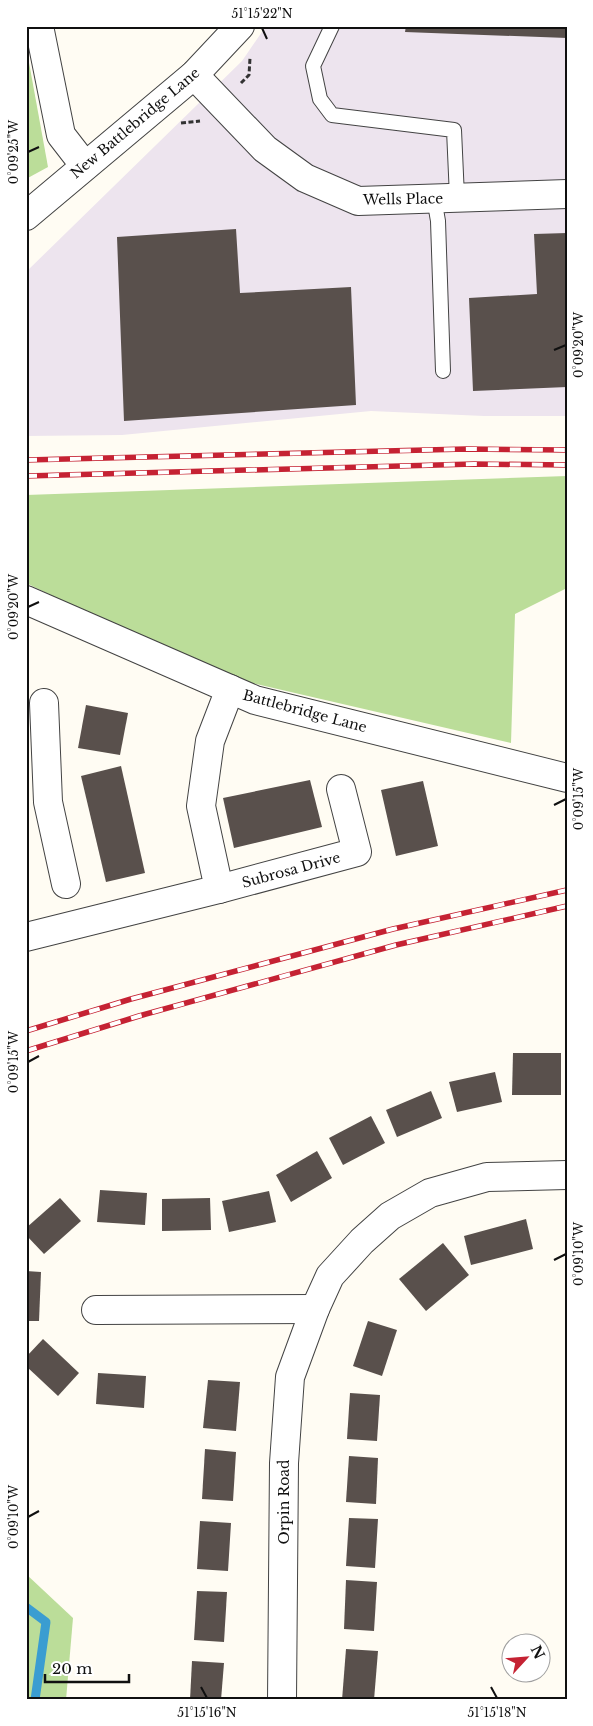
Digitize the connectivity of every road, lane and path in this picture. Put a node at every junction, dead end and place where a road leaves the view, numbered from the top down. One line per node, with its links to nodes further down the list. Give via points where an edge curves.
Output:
1 (39, 26): 5 (street, via 60,135)
2 (240, 26): 4 (street, New Battlebridge Lane)
3 (332, 26): 7 (lane, via 313,66 320,99 332,115 454,130)
4 (194, 75): 5 (street, New Battlebridge Lane); 7 (street, Wells Place, via 265,149 305,178 358,201)
5 (85, 166): 8 (street, New Battlebridge Lane)
6 (567, 194): 7 (street, Wells Place)
7 (445, 198): 9 (lane, via 438,220)
8 (26, 216)
9 (443, 372)
10 (26, 600): 11 (street, Battlebridge Lane)
11 (230, 690): 13 (street, Battlebridge Lane, via 255,700); 17 (street, via 210,742 201,806)
12 (44, 703): 15 (street)
13 (567, 778)
14 (341, 789): 17 (street, Subrosa Drive, via 357,852)
15 (37, 805): 16 (street)
16 (66, 884)
17 (219, 889): 18 (street, Subrosa Drive)
18 (26, 937)
19 (567, 1175): 20 (street, Orpin Road, via 487,1177 430,1194 390,1216 362,1241 330,1276)
20 (315, 1309): 21 (street); 22 (street, Orpin Road, via 290,1377 284,1463)
21 (96, 1310)
22 (282, 1700)

